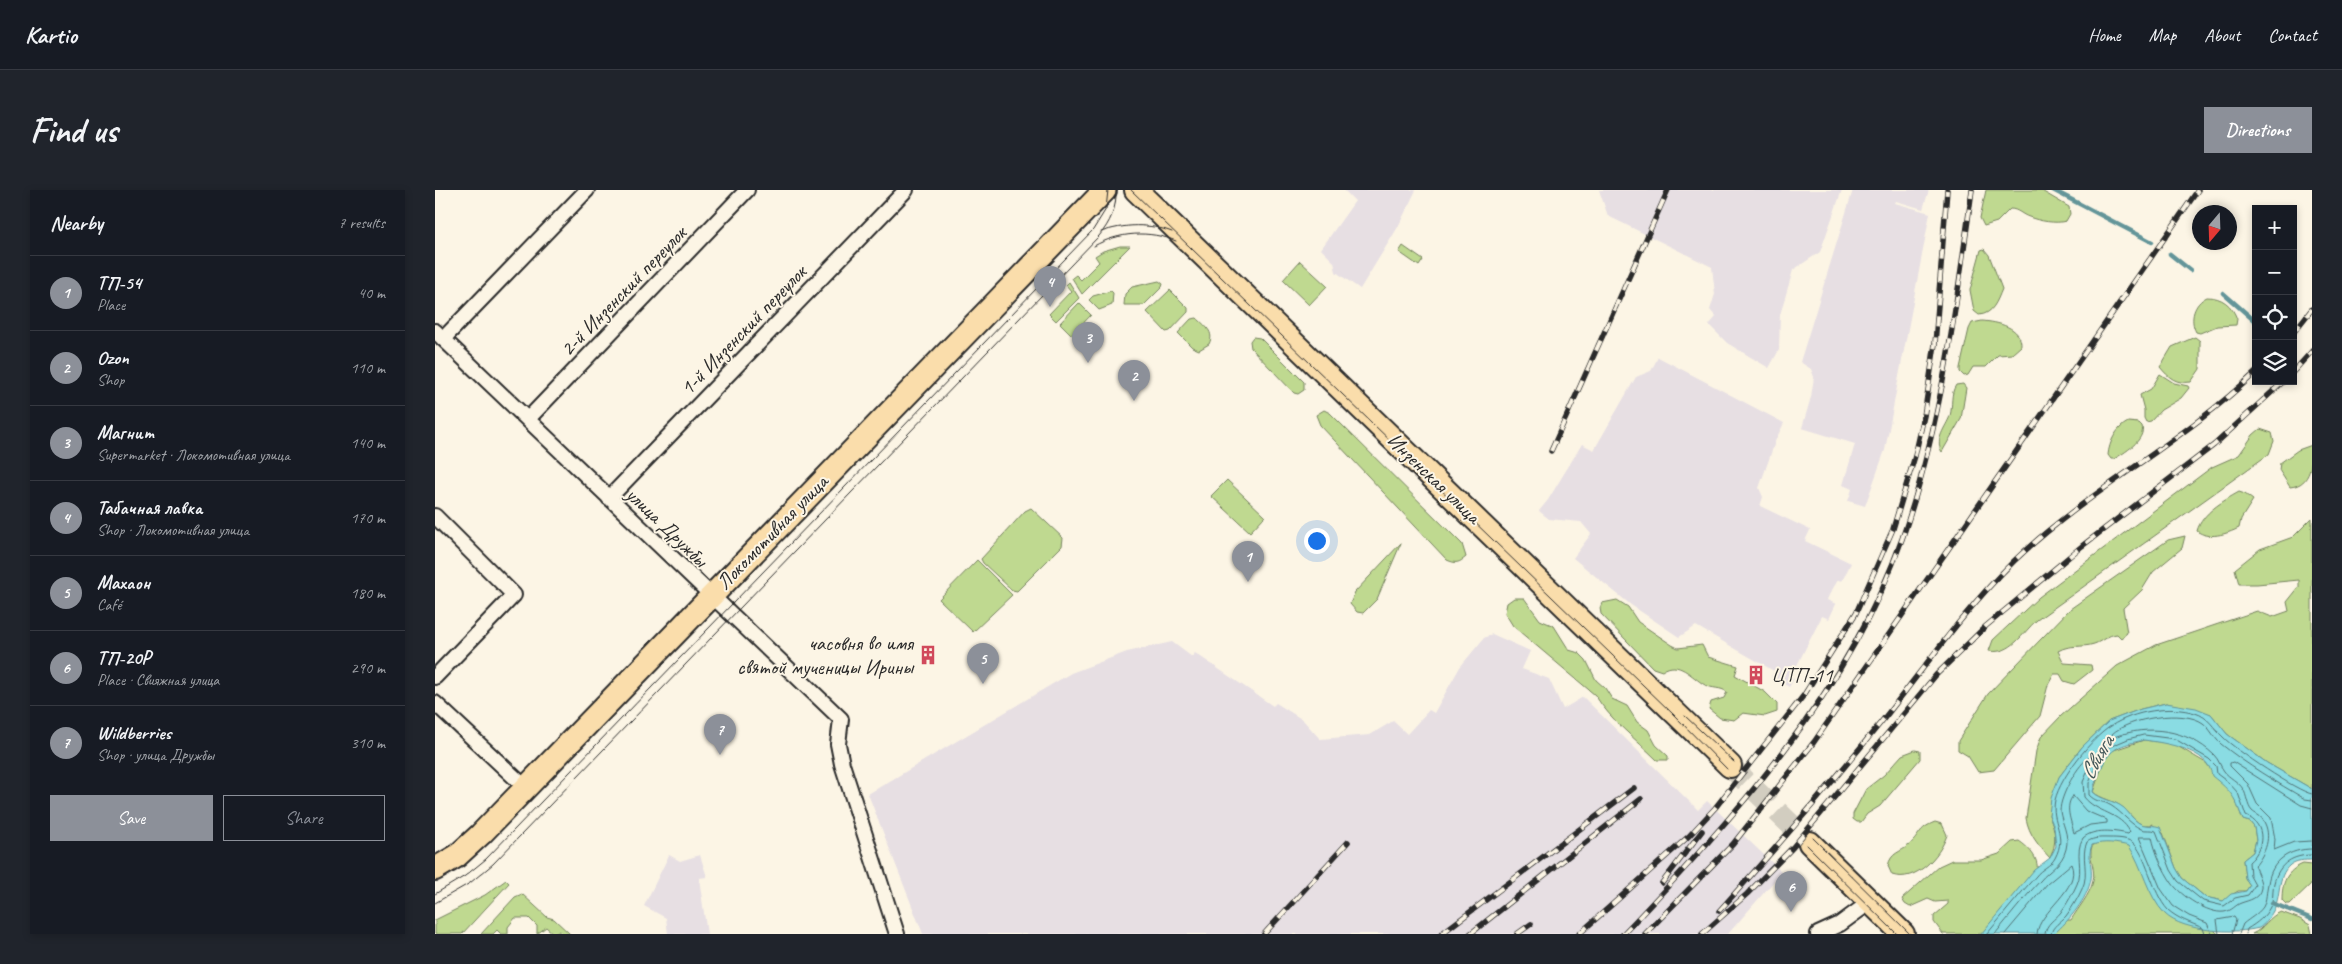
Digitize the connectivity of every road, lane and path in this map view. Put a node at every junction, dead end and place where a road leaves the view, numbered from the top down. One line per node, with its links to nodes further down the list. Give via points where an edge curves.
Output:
1 (587, 190): 6 (street)
2 (747, 190): 7 (street, 2-й Инзенский переулок)
3 (906, 190): 8 (street, 1-й Инзенский переулок)
4 (1105, 190): 10 (main road, Локомотивная улица)
5 (1136, 190): 13 (main road, Инзенская улица)
6 (439, 335): 7 (street, улица Дружбы)
7 (528, 419): 8 (street, улица Дружбы)
8 (609, 498): 10 (street, улица Дружбы)
9 (435, 516): 11 (street, via 514,594)
10 (711, 596): 14 (main road, Локомотивная улица); 19 (street, улица Дружбы, via 841,720 838,744 842,764)
11 (435, 677)
12 (435, 703): 14 (street)
13 (1730, 766)
14 (525, 787): 16 (main road, Локомотивная улица, via 463,850)
15 (1810, 843): 17 (main road)
16 (435, 869)
17 (1870, 902): 18 (main road); 20 (street, via 1841,924)
18 (1898, 929)
19 (897, 934)
20 (1817, 934)

